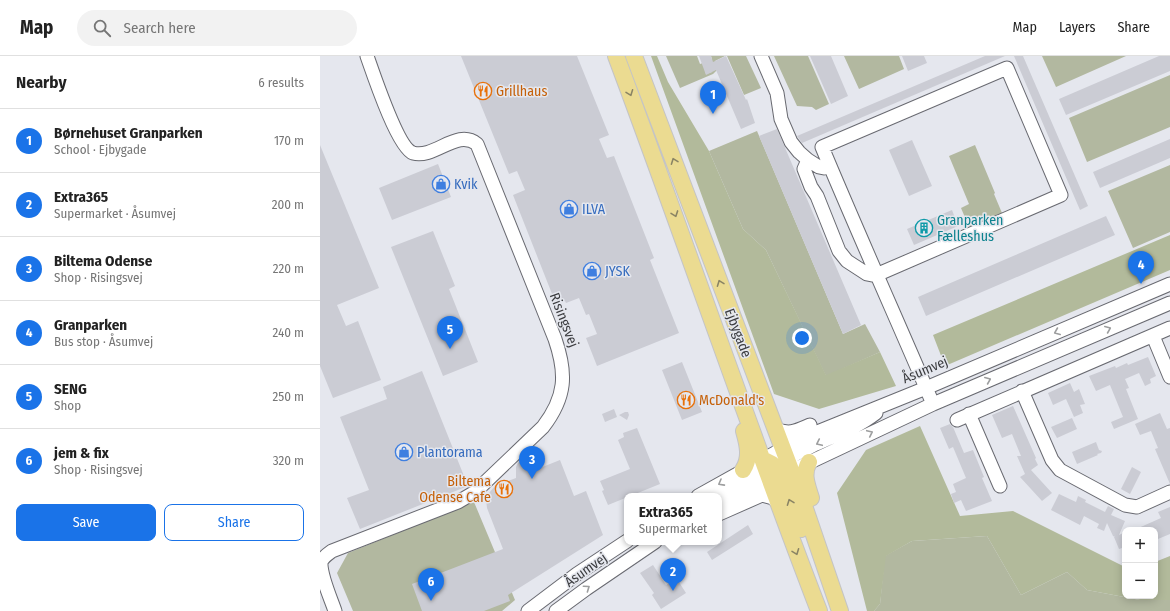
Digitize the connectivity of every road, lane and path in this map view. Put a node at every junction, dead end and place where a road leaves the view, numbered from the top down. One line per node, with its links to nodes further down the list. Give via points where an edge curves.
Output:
1 (367, 56): 34 (street, Risingsvej, via 394,126 412,153 424,153 462,139 471,139 477,144 557,345 563,373 562,388 556,409 543,427 476,492 450,505 332,551)
2 (616, 56): 9 (main road, Ejbygade, one-way to 9)
3 (634, 56): 21 (main road, Ejbygade, one-way to 3)
4 (761, 56): 5 (street, via 777,93 781,119 791,142)
5 (808, 160): 6 (street, via 819,167); 7 (street, via 804,169 838,251 847,261 866,274)
6 (830, 166): 7 (street); 7 (street, via 822,147 1007,68 1061,195)
7 (877, 274): 15 (street)
8 (1170, 284): 15 (street, Åsumvej, one-way to 15)
9 (706, 299): 14 (main road, Ejbygade); 23 (main road, via 732,351)
10 (1170, 303): 18 (street, one-way to 10)
11 (1170, 328): 12 (street)
12 (1152, 336): 13 (street); 16 (street)
13 (1170, 377)
14 (736, 386): 23 (main road, Ejbygade); 24 (main road, via 748,452)
15 (926, 388): 17 (street, Åsumvej); 18 (street)
16 (1022, 391): 19 (street); 26 (street, via 1052,460 1060,470 1124,505 1137,507)
17 (889, 403): 21 (street, via 843,413 791,433); 23 (street, one-way to 23, via 862,423)
18 (933, 404): 22 (street, one-way to 18)
19 (969, 414): 20 (street); 25 (street)
20 (957, 420)
21 (775, 429): 23 (main road, Ejbygade)
22 (809, 462): 23 (street); 35 (main road, via 805,480 824,543)
23 (776, 464): 24 (street); 28 (street); 29 (main road, Ejbygade); 30 (street); 35 (main road, Ejbygade, one-way to 23)
24 (743, 470): 27 (street, one-way to 27)
25 (1000, 486)
26 (1170, 492)
27 (703, 493)
28 (722, 494)
29 (777, 502): 31 (street, via 762,495); 39 (main road, Ejbygade, one-way to 39)
30 (722, 503)
31 (722, 513)
32 (624, 543): 37 (street, Åsumvej)
33 (651, 545): 38 (street, Åsumvej, one-way to 33)
34 (321, 560): 36 (street, via 320,572)
35 (838, 606)
36 (335, 611)
37 (528, 611)
38 (556, 611)
39 (819, 611)

